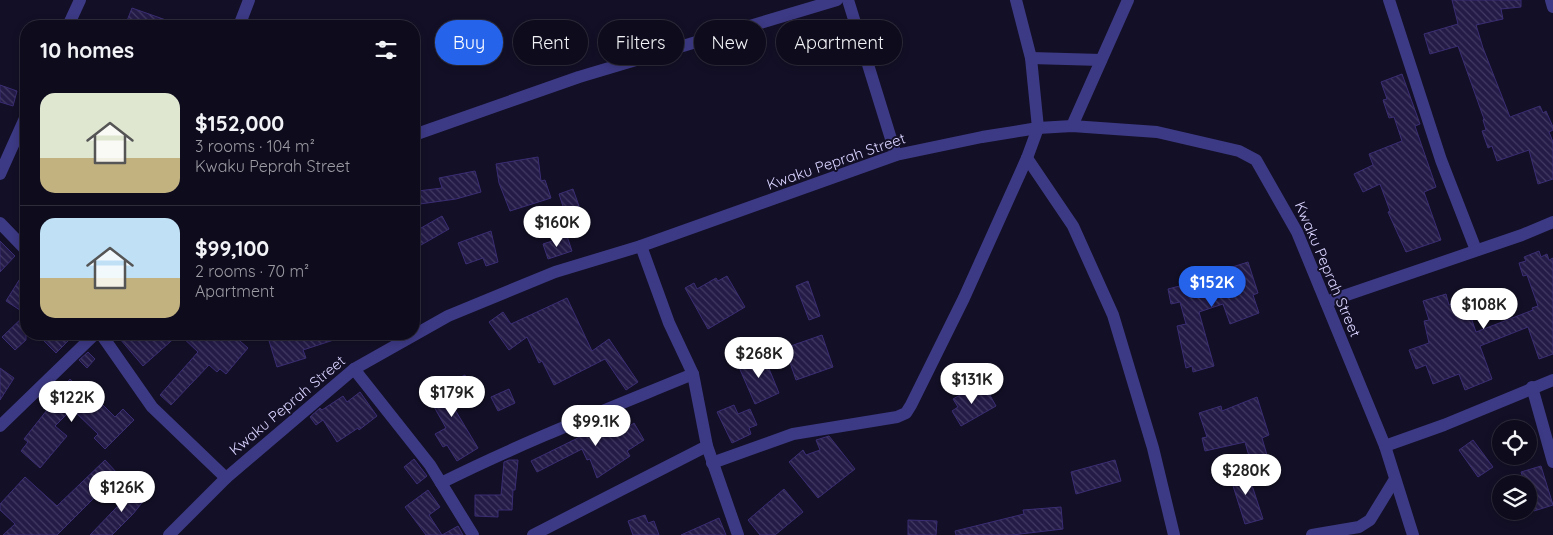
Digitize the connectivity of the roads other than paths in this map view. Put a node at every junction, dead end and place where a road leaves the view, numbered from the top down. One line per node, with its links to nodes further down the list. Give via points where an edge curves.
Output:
1 (80, 0): 10 (street)
2 (250, 0): 11 (street)
3 (837, 0): 17 (street, via 579,77)
4 (848, 0): 18 (street)
5 (1016, 0): 12 (street)
6 (1128, 0): 13 (street)
7 (1389, 0): 25 (street, via 1441,160)
8 (1551, 0): 9 (street)
9 (1553, 7)
10 (71, 20)
11 (242, 20)
12 (1031, 58): 13 (street); 15 (street)
13 (1101, 60): 14 (street)
14 (1072, 126): 15 (street, Kwaku Peprah Street); 26 (street, Kwaku Peprah Street, via 1157,132 1239,151 1256,160 1297,232)
15 (1038, 128): 18 (street, Kwaku Peprah Street); 19 (street)
16 (20, 129): 20 (street)
17 (420, 133)
18 (896, 155): 24 (street, Kwaku Peprah Street)
19 (1027, 158): 39 (street, via 931,368 906,413 793,434); 47 (street, via 1074,226 1113,315)
20 (0, 174)
21 (1553, 222): 25 (street)
22 (0, 223): 23 (street)
23 (20, 244)
24 (640, 246): 27 (street, Kwaku Peprah Street, via 555,272 448,316); 32 (street, via 669,323)
25 (1476, 250): 26 (street)
26 (1326, 302): 37 (street, Kwaku Peprah Street)
27 (420, 332)
28 (89, 340): 35 (street)
29 (105, 340): 40 (street, via 152,407)
30 (405, 340): 31 (street, Kwaku Peprah Street)
31 (354, 369): 40 (street, Kwaku Peprah Street); 42 (street)
32 (693, 374): 36 (street); 42 (street, via 561,427)
33 (1553, 380): 34 (street)
34 (1532, 388): 37 (street); 38 (street)
35 (0, 426)
36 (707, 446): 39 (street); 45 (street)
37 (1385, 446): 41 (street, Kwaku Peprah Street)
38 (1553, 462)
39 (712, 463): 46 (street)
40 (226, 478): 43 (street, Kwaku Peprah Street)
41 (1395, 479): 48 (street, via 1370,520 1359,527); 49 (street, Kwaku Peprah Street)
42 (441, 483): 44 (street)
43 (170, 535)
44 (473, 535)
45 (533, 535)
46 (738, 535)
47 (1174, 535)
48 (1312, 535)
49 (1413, 535)

